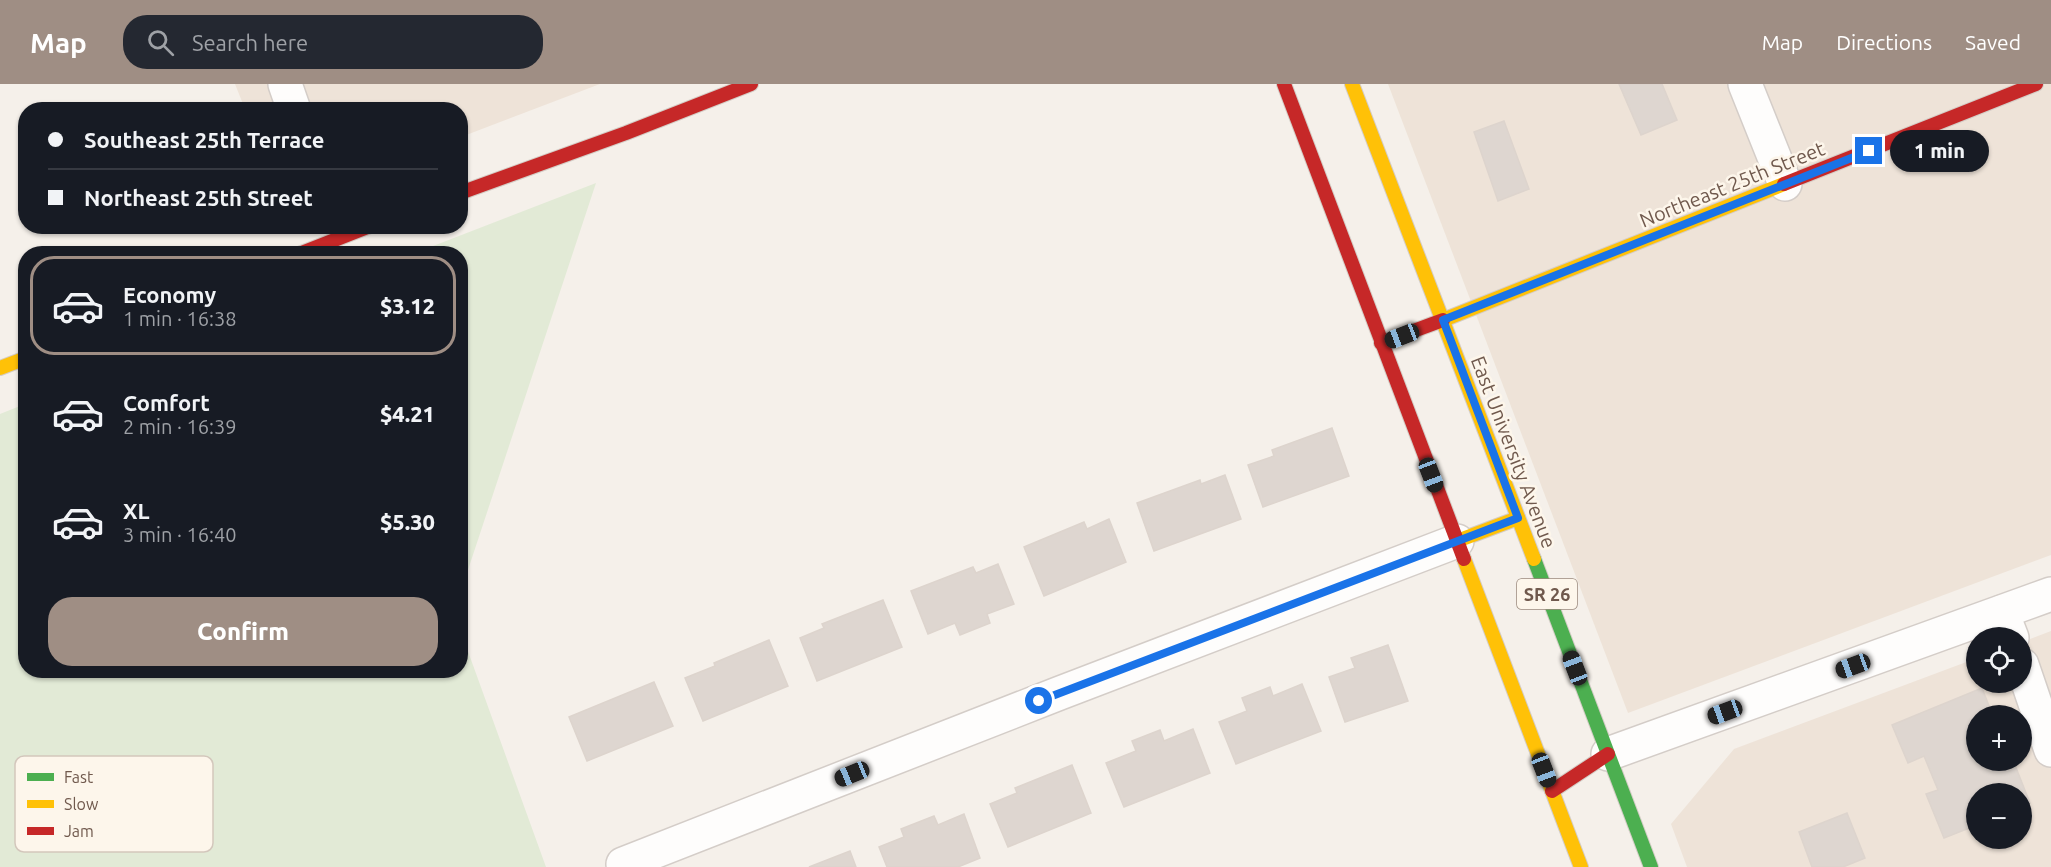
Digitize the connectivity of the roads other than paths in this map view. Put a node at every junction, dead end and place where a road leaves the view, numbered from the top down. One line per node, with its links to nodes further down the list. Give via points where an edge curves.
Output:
1 (285, 84): 7 (street)
2 (751, 84): 9 (main road)
3 (1284, 84): 13 (main road)
4 (1352, 84): 12 (main road, East University Avenue / SR 26)
5 (1745, 84): 8 (street)
6 (2036, 84): 8 (main road, Northeast 25th Street)
7 (291, 102)
8 (1785, 184): 12 (main road, Northeast 25th Street)
9 (468, 190)
10 (342, 234): 11 (main road)
11 (316, 246)
12 (1443, 320): 13 (main road, Northeast 25th Street); 16 (main road, East University Avenue / SR 26)
13 (1381, 343): 17 (main road)
14 (18, 361): 15 (main road)
15 (0, 368)
16 (1518, 518): 17 (main road); 22 (main road, East University Avenue / SR 26)
17 (1456, 541): 23 (main road); 24 (street)
18 (2051, 594): 19 (street)
19 (2007, 625): 22 (street)
20 (2032, 693): 21 (street)
21 (2051, 750)
22 (1608, 754): 23 (main road); 26 (main road, East University Avenue / SR 26)
23 (1552, 791): 25 (main road)
24 (623, 864)
25 (1581, 867)
26 (1651, 867)

